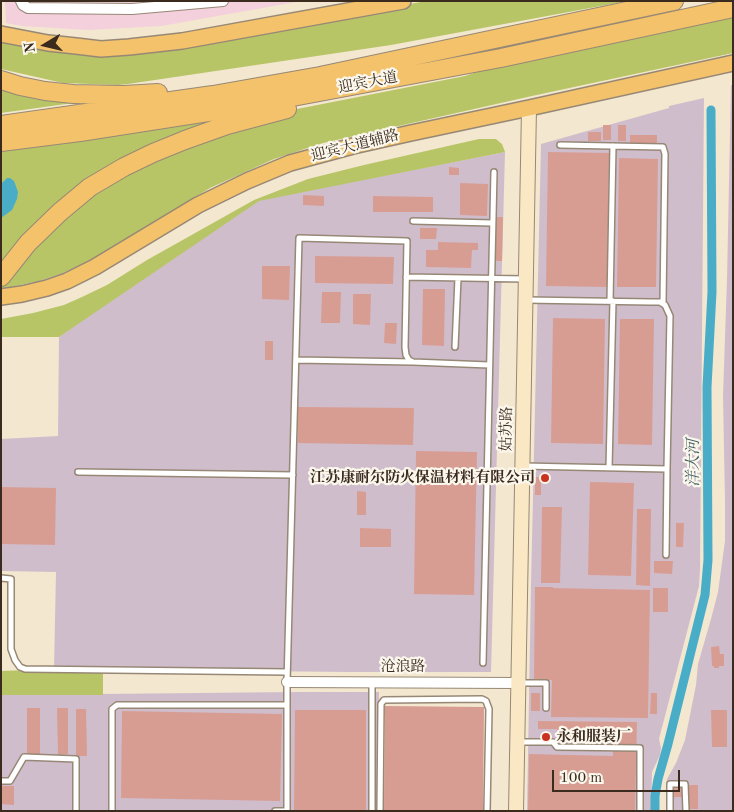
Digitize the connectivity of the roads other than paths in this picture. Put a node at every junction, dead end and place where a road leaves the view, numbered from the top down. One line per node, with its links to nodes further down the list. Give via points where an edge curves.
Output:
1 (21, 1): 5 (street, via 28,8)
2 (223, 1): 5 (street)
3 (403, 1): 7 (main road, via 182,41 130,47 101,49)
4 (674, 1): 10 (highway, 迎宾大道)
5 (132, 5)
6 (733, 8): 8 (highway, 迎宾大道)
7 (1, 34)
8 (501, 58): 14 (highway, 迎宾大道, via 234,108); 20 (highway, via 288,108 227,125 153,153 90,188 60,212 28,243)
9 (733, 63): 12 (main road, 迎宾大道辅路)
10 (320, 76): 11 (highway, via 124,95 73,94); 13 (highway, 迎宾大道)
11 (1, 80)
12 (529, 108): 24 (street, 姑苏路); 25 (main road, 迎宾大道辅路, via 290,163 198,205 67,281)
13 (1, 126)
14 (1, 142)
15 (560, 145): 16 (lane)
16 (613, 146): 27 (lane); 28 (lane, via 660,147 665,150)
17 (494, 172): 19 (lane)
18 (413, 221): 19 (lane)
19 (492, 223): 23 (lane)
20 (1, 277)
21 (406, 277): 22 (lane); 30 (lane, via 407,241 299,238); 31 (lane, via 405,347 406,355)
22 (458, 278): 23 (lane); 29 (lane)
23 (491, 278): 24 (lane); 32 (lane)
24 (526, 279): 26 (street, 姑苏路)
25 (1, 297)
26 (525, 300): 27 (lane); 33 (street, 姑苏路)
27 (612, 301): 28 (lane); 34 (lane)
28 (663, 303): 35 (lane, via 670,316)
29 (455, 348)
30 (296, 360): 31 (lane); 37 (lane)
31 (413, 362): 32 (lane)
32 (489, 365): 40 (lane)
33 (522, 466): 34 (lane); 43 (street, 姑苏路)
34 (609, 468): 35 (lane)
35 (667, 470): 38 (lane)
36 (78, 472): 37 (lane)
37 (293, 475): 41 (lane)
38 (666, 555)
39 (1, 578): 41 (lane, via 11,578 11,649 15,660 25,669)
40 (483, 663)
41 (287, 677): 42 (street, 沧浪路); 44 (lane)
42 (372, 682): 43 (street, 沧浪路); 52 (lane)
43 (519, 682): 45 (lane, via 546,683); 46 (street, 姑苏路)
44 (287, 705): 49 (lane, via 117,705 112,709); 51 (lane)
45 (546, 708)
46 (518, 742): 55 (street, 姑苏路); 56 (lane, via 553,742 557,748 640,748)
47 (1, 781): 48 (lane, via 10,781 24,758 76,759)
48 (76, 811)
49 (112, 811)
50 (274, 811): 51 (lane)
51 (287, 811)
52 (372, 811)
53 (380, 811): 54 (lane, via 381,704 384,700 486,701 489,709)
54 (487, 811)
55 (516, 811)
56 (640, 811)
57 (670, 811): 58 (lane, via 670,784 685,784 686,811)
58 (683, 811)

